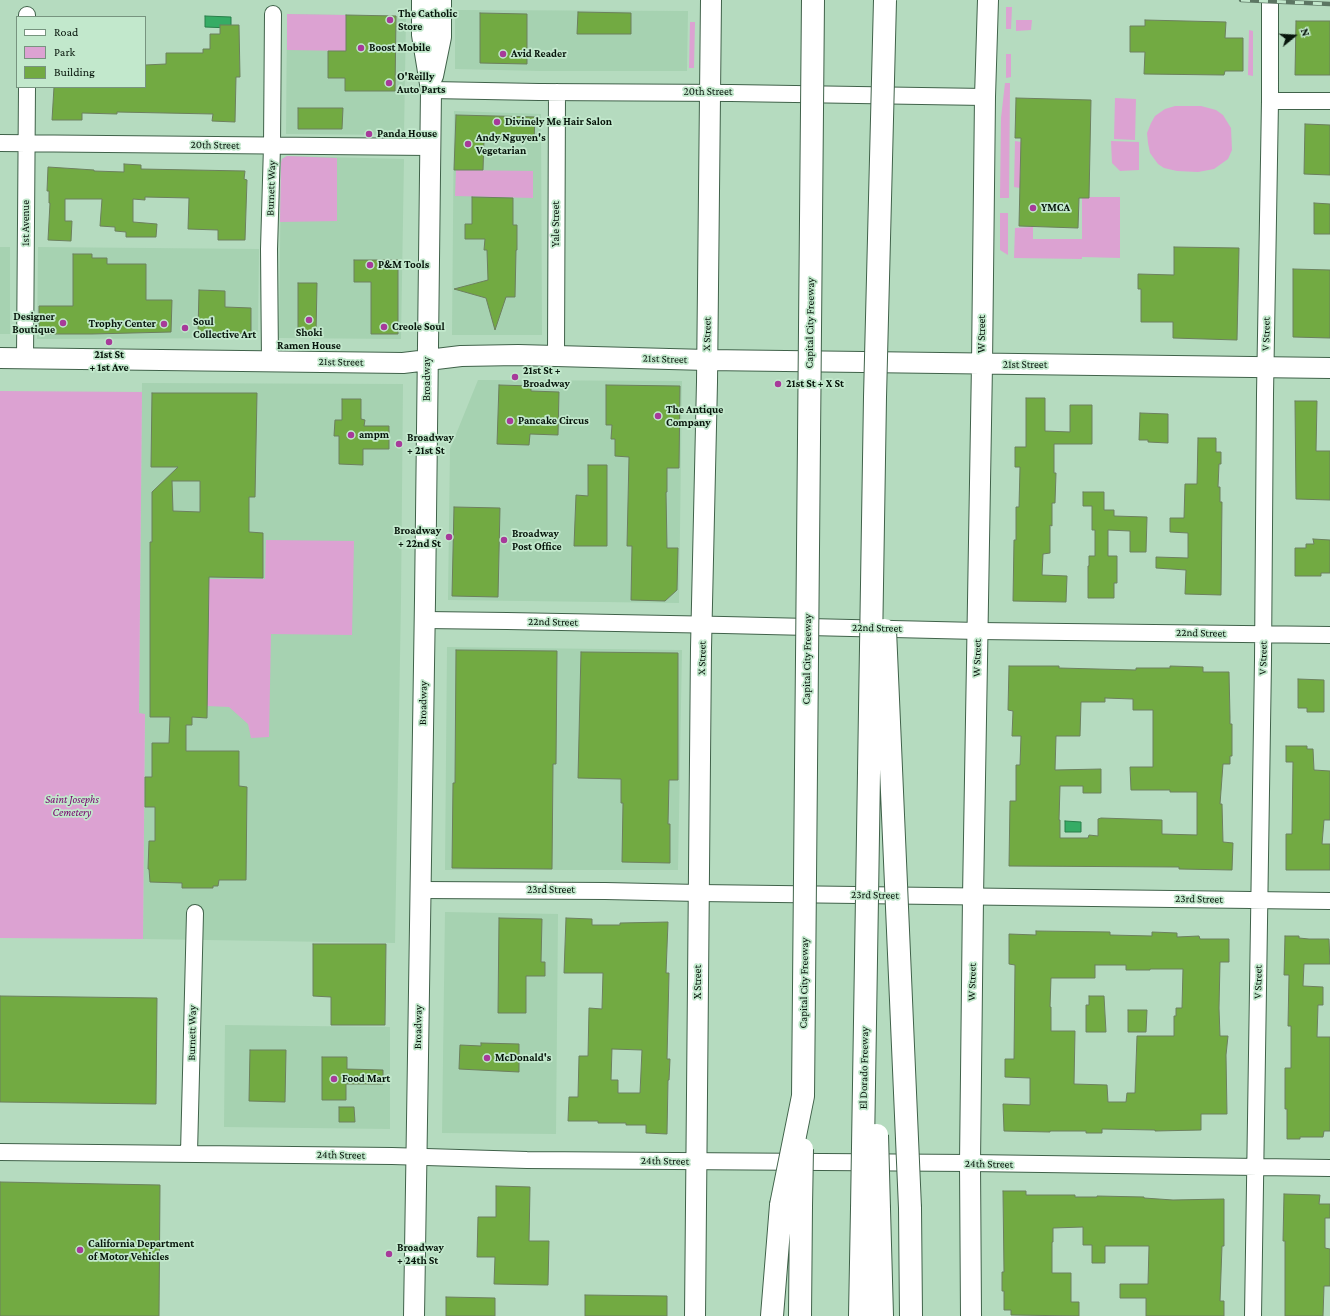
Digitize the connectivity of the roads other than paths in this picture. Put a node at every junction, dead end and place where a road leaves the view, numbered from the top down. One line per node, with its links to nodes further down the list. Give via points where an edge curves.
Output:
1 (422, 0): 10 (main road, Broadway, via 422,35)
2 (441, 0): 10 (main road, Broadway, via 441,38)
3 (712, 0): 12 (main road, X Street)
4 (813, 0): 48 (highway, Capital City Freeway, bridge, via 803,1096)
5 (885, 0): 29 (highway, bridge)
6 (988, 0): 13 (main road, W Street)
7 (1270, 0): 14 (street, V Street)
8 (272, 14): 18 (street, Burnett Way)
9 (27, 88): 17 (street, 1st Avenue)
10 (431, 90): 11 (street, 20th Street); 19 (main road, Broadway)
11 (557, 92): 12 (street, 20th Street); 20 (street, Yale Street)
12 (710, 92): 13 (street, 20th Street); 24 (main road, X Street)
13 (985, 97): 26 (main road, W Street)
14 (1270, 100): 15 (street); 27 (street, V Street)
15 (1330, 101)
16 (0, 143): 17 (street, 20th Street)
17 (26, 143): 18 (street, 20th Street); 22 (street, 1st Avenue)
18 (272, 146): 19 (street, 20th Street); 25 (street, Burnett Way, via 269,249)
19 (430, 147): 23 (main road, Broadway)
20 (556, 355): 23 (main road, 21st Street, via 461,356); 24 (main road, 21st Street)
21 (0, 358): 22 (main road, 21st Street)
22 (25, 358): 25 (main road, 21st Street)
23 (427, 360): 25 (main road, 21st Street, via 403,363); 30 (main road, Broadway)
24 (707, 360): 26 (main road, 21st Street); 31 (main road, X Street)
25 (270, 361)
26 (982, 364): 27 (main road, 21st Street); 32 (main road, W Street)
27 (1265, 367): 28 (main road, 21st Street); 33 (street, V Street)
28 (1330, 368)
29 (875, 398): 49 (highway, El Dorado Freeway, bridge, via 869,820); 56 (highway, bridge, via 910,1208)
30 (424, 620): 31 (street, 22nd Street); 35 (main road, Broadway)
31 (702, 624): 32 (street, 22nd Street); 36 (main road, X Street)
32 (978, 631): 33 (street, 22nd Street); 37 (main road, W Street)
33 (1263, 634): 34 (street, 22nd Street); 38 (street, V Street)
34 (1330, 635)
35 (421, 890): 36 (street, 23rd Street); 43 (main road, Broadway)
36 (699, 893): 37 (street, 23rd Street); 44 (main road, X Street)
37 (973, 897): 38 (street, 23rd Street); 45 (main road, W Street)
38 (1259, 900): 39 (street, 23rd Street); 46 (street, V Street)
39 (1330, 901)
40 (195, 913): 42 (street, Burnett Way)
41 (0, 1152): 42 (street, 24th Street)
42 (189, 1153): 43 (street, 24th Street)
43 (416, 1157): 44 (street, 24th Street); 50 (main road, Broadway)
44 (697, 1161): 45 (street, 24th Street); 51 (main road, X Street)
45 (970, 1164): 46 (street, 24th Street); 57 (main road, W Street)
46 (1255, 1168): 47 (street, 24th Street); 58 (street, V Street)
47 (1330, 1168)
48 (791, 1206): 52 (highway, Capital City Freeway); 53 (highway)
49 (871, 1209): 54 (highway, El Dorado Freeway); 55 (highway)
50 (414, 1316)
51 (695, 1316)
52 (772, 1316)
53 (800, 1316)
54 (860, 1316)
55 (882, 1316)
56 (911, 1316)
57 (971, 1316)
58 (1253, 1316)

